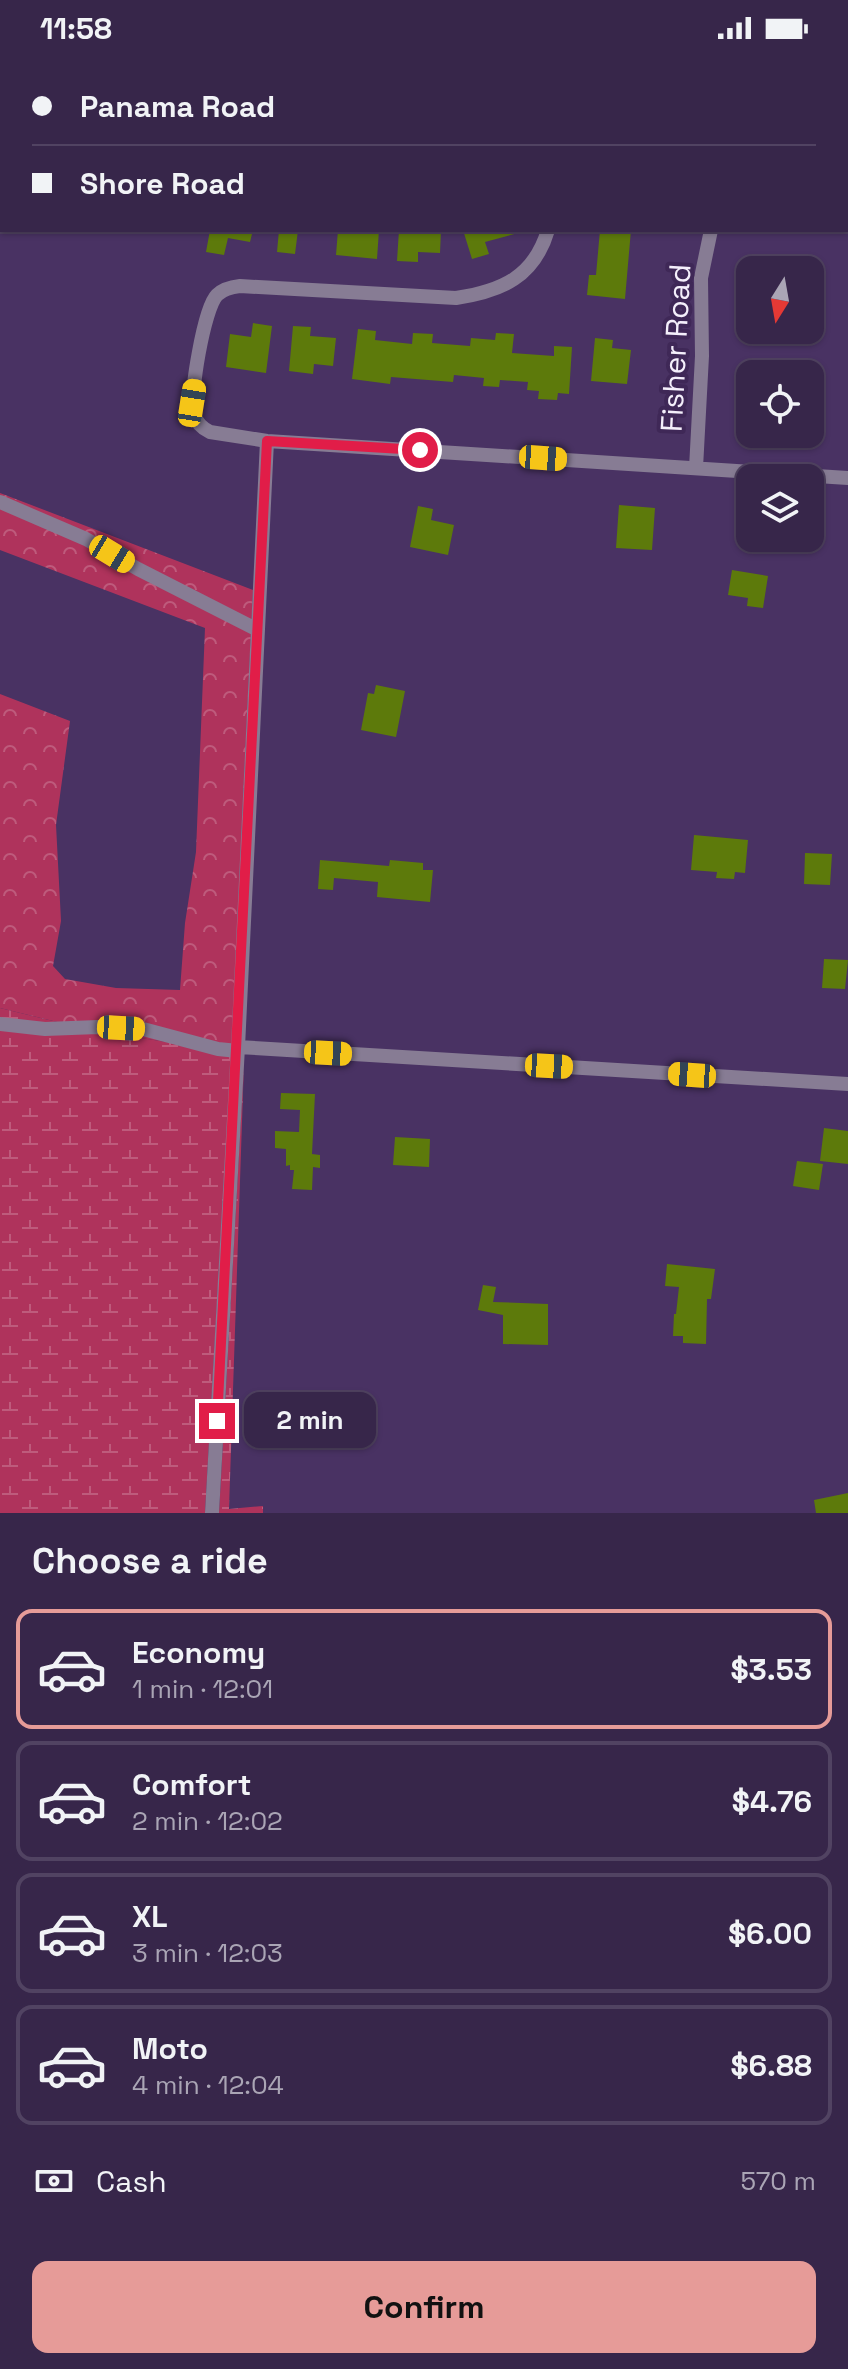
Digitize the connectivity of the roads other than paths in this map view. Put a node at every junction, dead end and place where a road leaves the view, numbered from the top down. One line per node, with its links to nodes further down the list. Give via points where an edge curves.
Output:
1 (547, 232): 3 (street, via 531,266 483,294 456,298 240,286 217,295 206,316 194,417 210,432)
2 (711, 232): 4 (street, Fisher Road, via 701,278)
3 (267, 441): 4 (street); 7 (street)
4 (696, 468): 5 (street)
5 (848, 478)
6 (0, 502): 7 (street, via 86,539)
7 (258, 630): 9 (street)
8 (0, 1024): 9 (street, via 143,1029 218,1049)
9 (238, 1049): 10 (street); 11 (street)
10 (848, 1084)
11 (212, 1513)

